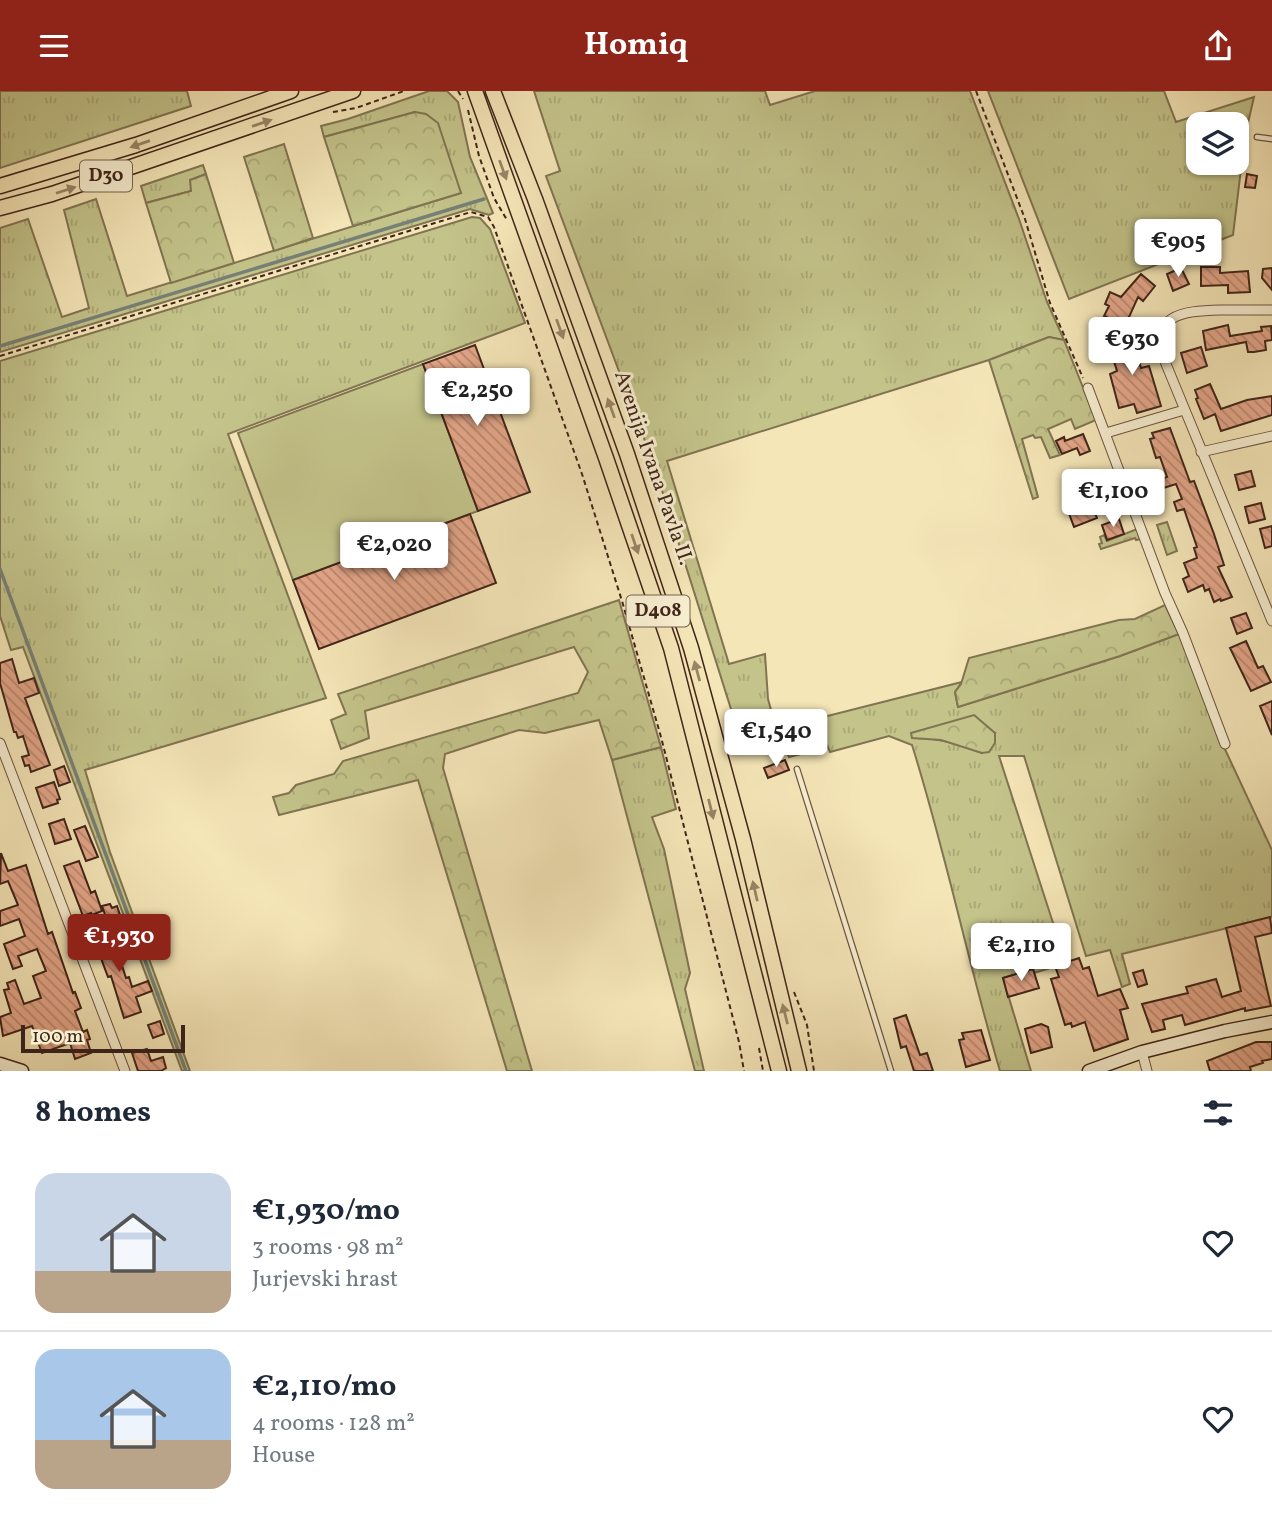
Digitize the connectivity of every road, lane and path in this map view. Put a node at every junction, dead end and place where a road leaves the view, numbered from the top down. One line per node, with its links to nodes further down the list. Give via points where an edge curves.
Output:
1 (291, 91): 9 (main road, D30, one-way to 9)
2 (353, 91): 10 (main road, D30, one-way to 2)
3 (458, 91): 11 (path, via 494,198)
4 (495, 91): 32 (main road, Avenija Ivana Pavla II. / D408, one-way to 4, via 691,648 627,454)
5 (976, 91): 14 (path, via 1026,219 1050,303)
6 (475, 96): 31 (main road, Avenija Ivana Pavla II. / D408, one-way to 31, via 671,648)
7 (1257, 137): 8 (lane)
8 (1272, 139)
9 (0, 186)
10 (0, 208)
11 (508, 222)
12 (1272, 310): 15 (street, via 1194,311 1170,319 1163,329 1161,347)
13 (0, 356): 29 (path, via 471,212 488,217 518,290 622,601 661,737)
14 (1088, 388): 16 (street)
15 (1184, 410): 16 (street); 18 (street)
16 (1106, 433): 21 (street)
17 (1272, 436): 18 (street)
18 (1201, 452): 19 (street)
19 (1272, 621)
20 (0, 743): 28 (street)
21 (1225, 744)
22 (797, 769): 33 (lane)
23 (1272, 1022): 25 (main road)
24 (757, 1039): 30 (path)
25 (1142, 1052): 34 (main road); 35 (street)
26 (0, 1064): 27 (main road)
27 (22, 1071)
28 (125, 1071)
29 (744, 1071)
30 (764, 1071)
31 (779, 1071)
32 (799, 1071)
33 (891, 1071)
34 (1089, 1071)
35 (1147, 1071)

